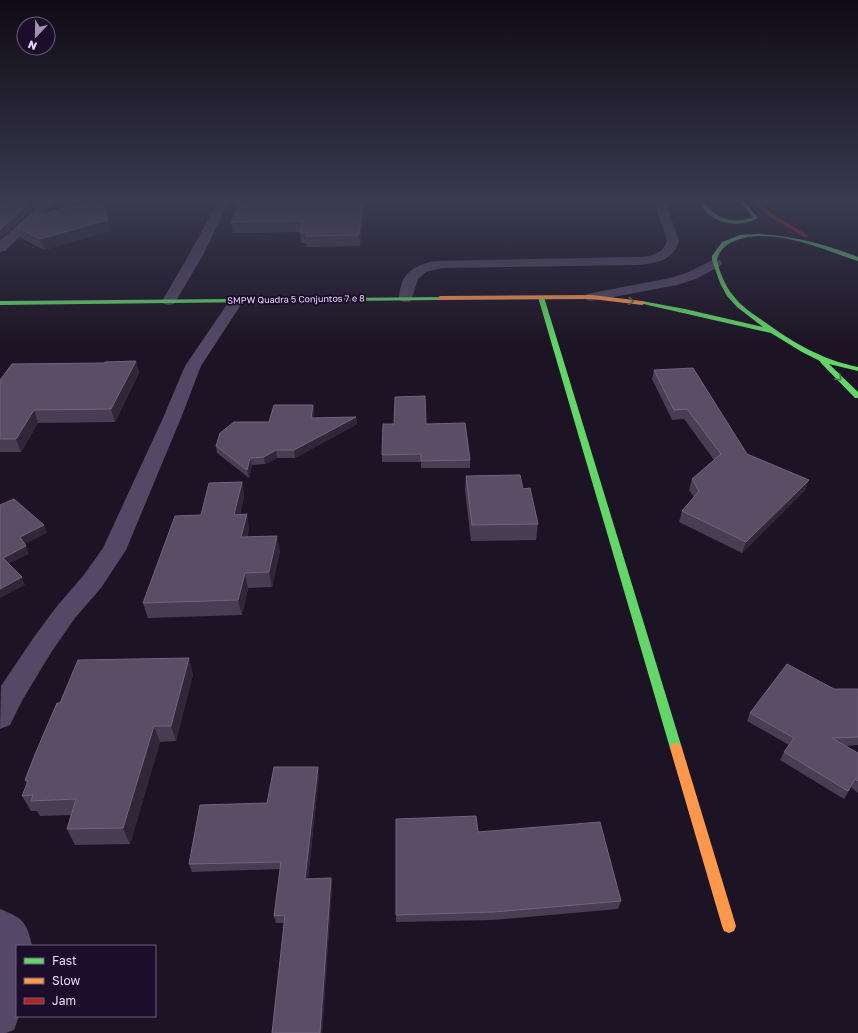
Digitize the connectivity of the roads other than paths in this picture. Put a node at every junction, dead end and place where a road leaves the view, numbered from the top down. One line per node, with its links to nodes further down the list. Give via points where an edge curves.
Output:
1 (199, 249): 11 (street)
2 (671, 249): 9 (street, via 659,258 644,260 427,266 412,274 406,288)
3 (716, 249): 6 (street)
4 (834, 249): 5 (street)
5 (857, 258)
6 (715, 262): 8 (street, SMPW Quadra 5 Conjuntos 7 e 8, via 691,276 672,282); 13 (street, via 722,284 734,302)
7 (541, 297): 8 (street, SMPW Quadra 5 Conjuntos 7 e 8); 9 (street, SMPW Quadra 5 Conjuntos 7 e 8); 18 (street)
8 (592, 297): 13 (street, SMPW Quadra 5 Conjuntos 7 e 8, one-way to 13, via 643,303)
9 (406, 298): 10 (street, SMPW Quadra 5 Conjuntos 7 e 8)
10 (237, 300): 11 (street, SMPW Quadra 5 Conjuntos 7 e 8); 17 (street, via 193,366 114,550 43,644 11,694)
11 (169, 301): 12 (street, SMPW Quadra 5 Conjuntos 7 e 8)
12 (0, 303)
13 (771, 331): 14 (street, via 802,352)
14 (821, 360): 15 (street); 16 (street, one-way to 16)
15 (858, 369)
16 (858, 396)
17 (0, 717)
18 (729, 926)
19 (0, 927): 20 (street, via 9,932 14,946 14,968)
20 (0, 1016)

